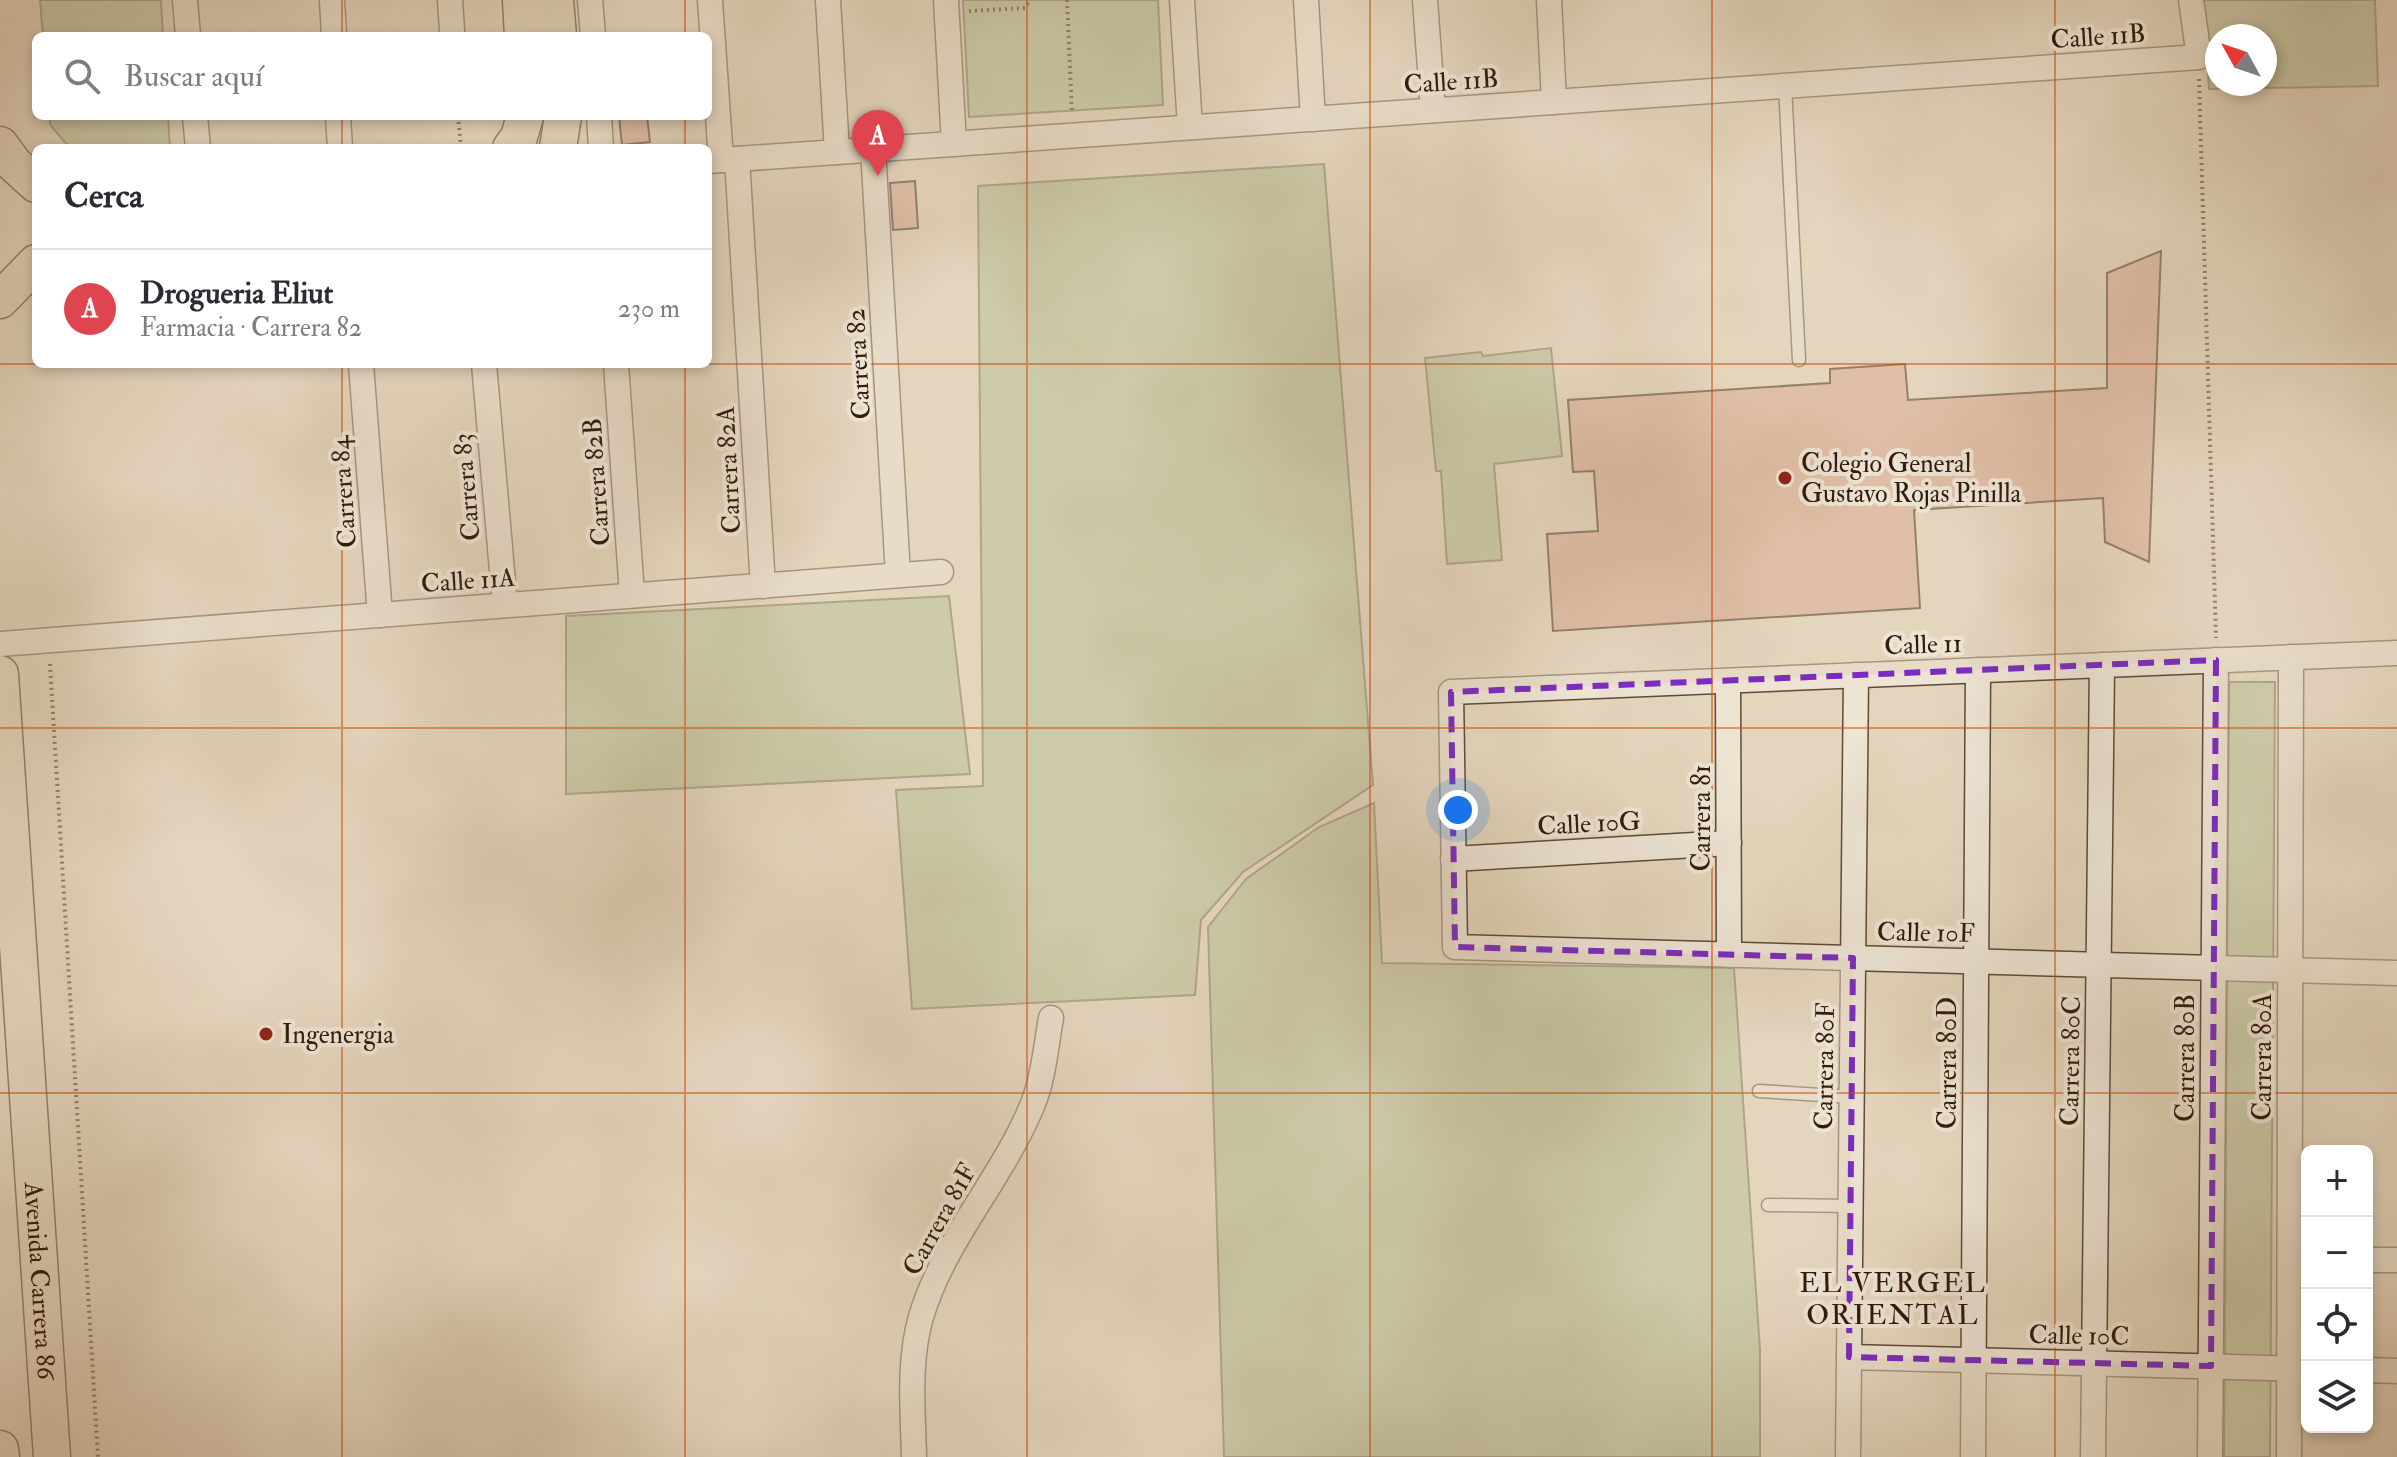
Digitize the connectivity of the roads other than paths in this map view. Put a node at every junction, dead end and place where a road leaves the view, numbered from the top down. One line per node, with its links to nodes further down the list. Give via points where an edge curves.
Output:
1 (185, 0): 16 (street)
2 (332, 0): 17 (street)
3 (450, 0): 15 (street)
4 (521, 0): 18 (main road)
5 (555, 0): 19 (main road)
6 (590, 0): 20 (street)
7 (710, 0): 40 (street, Carrera 82A)
8 (828, 0): 39 (street)
9 (1182, 0): 30 (street)
10 (1306, 0): 24 (street)
11 (1425, 0): 23 (street)
12 (1549, 0): 22 (street)
13 (2191, 0): 21 (street, Calle 11B, via 2199,57)
14 (952, 6): 36 (street)
15 (452, 31)
16 (188, 32)
17 (334, 32)
18 (523, 32)
19 (558, 32)
20 (593, 32)
21 (1785, 86): 22 (street, Calle 11B); 44 (lane)
22 (1554, 102): 23 (street, Calle 11B)
23 (1433, 110): 24 (street, Calle 11B)
24 (1313, 119): 30 (street, Calle 11B)
25 (195, 120): 31 (street)
26 (338, 120): 32 (street)
27 (524, 120): 33 (main road)
28 (562, 120): 34 (main road)
29 (599, 120): 35 (street)
30 (1190, 127): 36 (street, Calle 11B)
31 (198, 144)
32 (340, 144)
33 (514, 144)
34 (559, 144)
35 (601, 144)
36 (954, 144): 38 (street, Calle 11B)
37 (0, 145): 41 (main road)
38 (873, 149): 39 (street, Calle 11B); 49 (street, Carrera 82)
39 (837, 152): 40 (street, Calle 11B)
40 (722, 160): 50 (street, Carrera 82A)
41 (32, 180)
42 (32, 267): 43 (main road)
43 (0, 300)
44 (1799, 360)
45 (361, 368): 53 (street, Carrera 84)
46 (484, 368): 52 (street, Carrera 83)
47 (616, 368): 51 (street, Carrera 82B)
48 (941, 572): 49 (street, Calle 11A)
49 (898, 575): 50 (street, Calle 11A)
50 (763, 586): 51 (street, Calle 11A)
51 (632, 595): 52 (street, Calle 11A)
52 (505, 605): 53 (street, Calle 11A)
53 (380, 615): 54 (street, Calle 11A)
54 (0, 644)
55 (2397, 653): 56 (street, Calle 11)
56 (2291, 657): 57 (street, Calle 11); 70 (street, Carrera 80A)
57 (2216, 660): 58 (street, Calle 11); 69 (street, Carrera 80B)
58 (2102, 665): 59 (street, Calle 11); 68 (street, Carrera 80C)
59 (1978, 670): 61 (street, Calle 11); 67 (street, Carrera 80D)
60 (0, 674): 89 (main road, Avenida Carrera 86)
61 (1856, 675): 62 (street, Calle 11); 66 (street, Carrera 80F)
62 (1728, 681): 63 (street, Carrera 81); 64 (street, Calle 11, via 1451,692)
63 (1729, 843): 64 (street, Calle 10G); 65 (street, Carrera 81)
64 (1453, 859): 65 (street, Calle 10F, via 1455,947)
65 (1729, 955): 66 (street, Calle 10F)
66 (1853, 958): 67 (street, Calle 10F); 74 (street, Carrera 80F)
67 (1976, 961): 68 (street, Calle 10F); 81 (street, Carrera 80D)
68 (2099, 965): 69 (street, Calle 10F); 82 (street, Carrera 80C)
69 (2214, 968): 70 (street, Calle 10F); 83 (street, Carrera 80B)
70 (2290, 970): 71 (street, Calle 10F); 77 (street, Carrera 80A)
71 (2397, 973)
72 (1051, 1018): 90 (street, Carrera 81F, via 1035,1099 931,1286 920,1321 914,1361)
73 (1759, 1091): 74 (lane)
74 (1852, 1097): 76 (street, Carrera 80F)
75 (1768, 1205): 76 (lane)
76 (1851, 1206): 80 (street, Carrera 80F)
77 (2298, 1260): 84 (street, Carrera 80A)
78 (2373, 1260): 79 (street)
79 (2397, 1260)
80 (1849, 1357): 81 (street, Calle 10C); 91 (street, Carrera 80F)
81 (1973, 1360): 82 (street, Calle 10C); 92 (street, Carrera 80D)
82 (2094, 1363): 83 (street, Calle 10C); 93 (street, Carrera 80C)
83 (2211, 1366): 84 (street, Calle 10C); 94 (street, Carrera 80B)
84 (2298, 1368): 95 (street, Carrera 80A)
85 (2373, 1370): 86 (street)
86 (2397, 1371)
87 (0, 1449): 88 (main road)
88 (1, 1457)
89 (52, 1457)
90 (914, 1457)
91 (1848, 1457)
92 (1973, 1457)
93 (2093, 1457)
94 (2210, 1457)
95 (2289, 1457)

